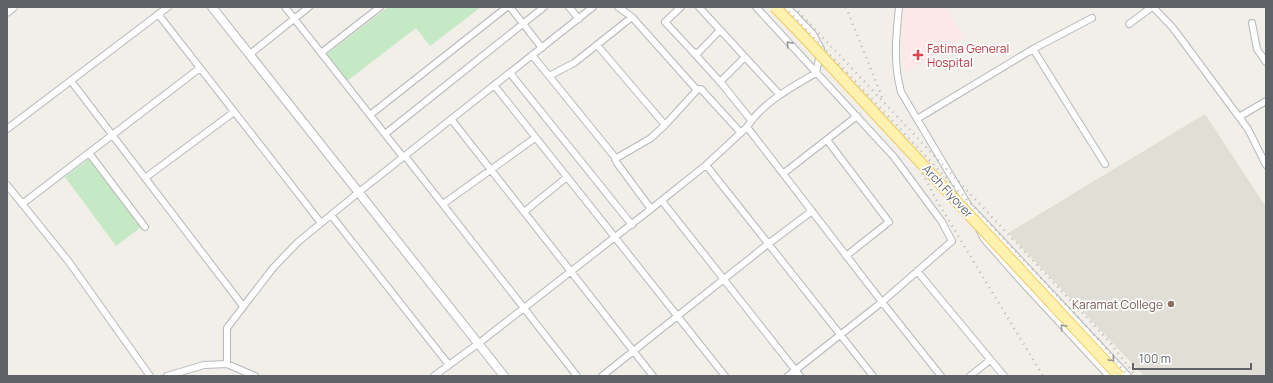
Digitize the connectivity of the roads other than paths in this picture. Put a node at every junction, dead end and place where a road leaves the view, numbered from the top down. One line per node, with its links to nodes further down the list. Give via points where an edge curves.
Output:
1 (13, 7): 19 (street)
2 (168, 7): 20 (street)
3 (212, 7): 34 (street)
4 (285, 7): 23 (street)
5 (309, 7): 23 (street)
6 (380, 7): 33 (street)
7 (508, 7): 26 (street); 49 (street)
8 (569, 7): 24 (street)
9 (594, 7): 24 (street)
10 (618, 7): 21 (street)
11 (681, 7): 32 (street, via 665,22)
12 (699, 7): 28 (street)
13 (756, 7): 40 (street, one-way to 13)
14 (775, 7): 119 (main road, Arch Flyover, bridge)
15 (787, 7): 40 (street, via 813,34 821,49)
16 (899, 7): 53 (street, via 895,47 897,75 901,92)
17 (1153, 7): 27 (street); 51 (street, via 1173,28)
18 (542, 8): 26 (street)
19 (7, 12)
20 (158, 14): 38 (street); 42 (street)
21 (632, 17): 29 (street); 45 (street)
22 (1092, 18): 31 (street)
23 (294, 19): 33 (street); 34 (street)
24 (579, 19): 30 (street)
25 (1252, 23): 37 (street, via 1257,49)
26 (523, 24): 30 (street); 59 (street)
27 (1129, 24)
28 (720, 30): 32 (street, via 698,53); 36 (street)
29 (597, 45): 41 (street, via 574,63); 55 (street)
30 (542, 48): 35 (street)
31 (1033, 49): 53 (street); 66 (street)
32 (693, 52): 43 (street)
33 (321, 53): 49 (street)
34 (250, 54): 74 (street)
35 (532, 55): 39 (street); 41 (street)
36 (745, 57): 43 (street, via 722,80); 46 (street)
37 (1266, 62)
38 (200, 68): 48 (street); 60 (street)
39 (510, 73): 44 (street); 84 (street)
40 (816, 73): 46 (street); 50 (street)
41 (549, 76): 65 (street)
42 (71, 80): 57 (street); 60 (street)
43 (722, 84): 54 (street)
44 (494, 85): 52 (street); 61 (street)
45 (697, 90): 55 (street); 58 (street, via 701,89)
46 (779, 94): 54 (street)
47 (1266, 101): 51 (street)
48 (234, 112): 72 (street); 83 (street)
49 (370, 115): 59 (street)
50 (856, 116): 62 (street); 89 (street, via 894,157 942,222 952,242)
51 (1239, 117): 68 (street)
52 (451, 119): 64 (street); 69 (street)
53 (917, 119): 78 (street)
54 (751, 120): 56 (street)
55 (664, 125): 65 (street, via 651,138)
56 (747, 127): 58 (street); 70 (street)
57 (7, 129)
58 (741, 133): 67 (street)
59 (385, 134): 64 (street)
60 (113, 135): 63 (street); 72 (street)
61 (536, 138): 69 (street); 71 (street)
62 (827, 140): 70 (street); 88 (street, via 888,222)
63 (89, 153): 76 (street); 85 (street)
64 (404, 156): 74 (street); 77 (street)
65 (615, 159): 79 (street)
66 (1105, 164)
67 (706, 165): 75 (street); 87 (street)
68 (1266, 165)
69 (490, 169): 77 (street); 81 (street)
70 (784, 173): 80 (street)
71 (567, 177): 81 (street); 86 (street)
72 (145, 178): 93 (street)
73 (7, 185): 76 (street)
74 (359, 192): 82 (street); 97 (street)
75 (662, 200): 79 (street); 91 (street)
76 (22, 204): 103 (street, via 69,262)
77 (443, 204): 94 (street)
78 (970, 208): 118 (street, one-way to 78, via 984,239); 120 (street, one-way to 120)
79 (651, 209): 84 (street)
80 (812, 211): 87 (street); 88 (street)
81 (524, 212): 90 (street)
82 (331, 215): 83 (street); 101 (street)
83 (321, 223): 93 (street, via 273,268)
84 (632, 225): 86 (street)
85 (144, 227)
86 (615, 238): 90 (street); 95 (street)
87 (768, 244): 91 (street); 96 (street)
88 (846, 256): 92 (street)
89 (917, 271): 92 (street); 99 (street)
90 (571, 272): 94 (street); 98 (street)
91 (724, 279): 95 (street); 102 (street)
92 (882, 302): 96 (street); 115 (street)
93 (243, 306): 100 (street, via 227,328)
94 (524, 308): 97 (street); 108 (street)
95 (677, 316): 98 (street); 111 (street)
96 (840, 335): 102 (street); 114 (street)
97 (479, 343): 101 (street); 107 (street)
98 (634, 351): 109 (street); 110 (street)
99 (990, 360): 116 (street); 117 (street)
100 (227, 364): 104 (street, via 204,365); 105 (street)
101 (449, 365): 106 (street)
102 (795, 370): 112 (street); 113 (street)
103 (150, 376)
104 (167, 376)
105 (255, 376)
106 (434, 376)
107 (504, 376)
108 (577, 376)
109 (602, 376)
110 (653, 376)
111 (725, 376)
112 (788, 376)
113 (800, 376)
114 (872, 376)
115 (941, 376)
116 (970, 376)
117 (1004, 376)
118 (1109, 376)
119 (1119, 376)
120 (1128, 376)

